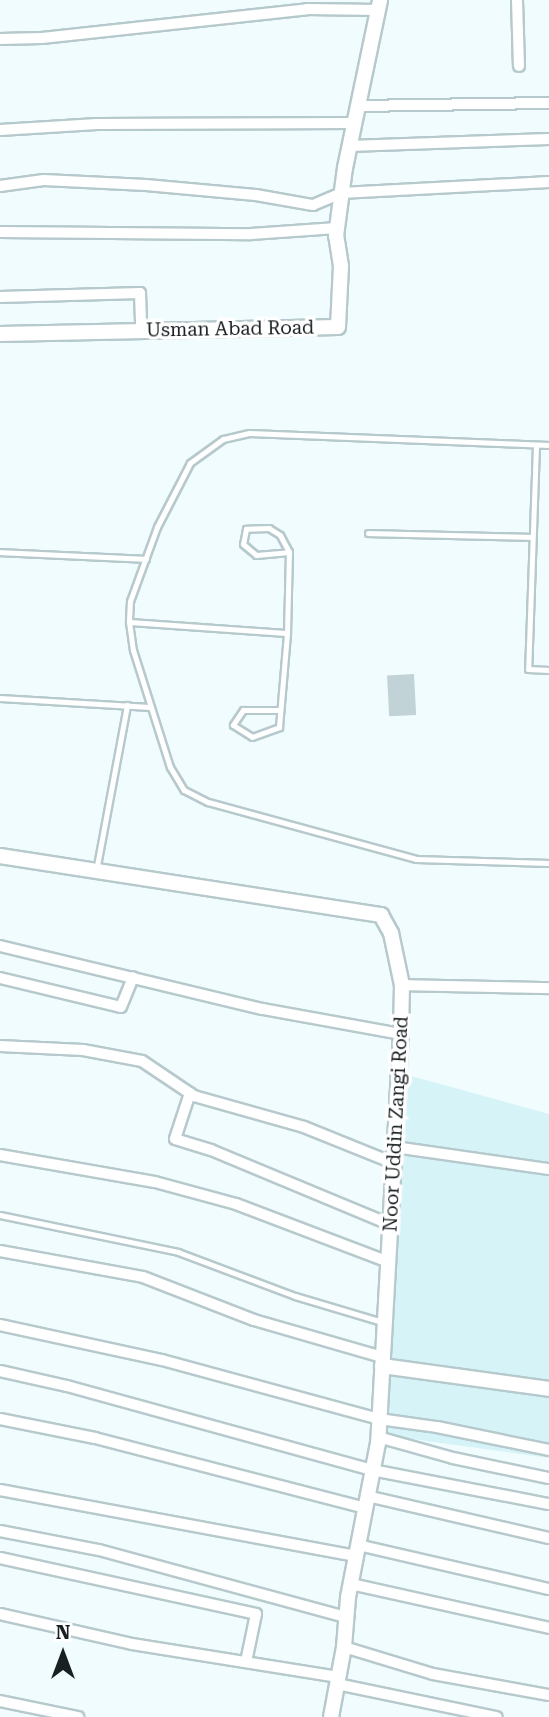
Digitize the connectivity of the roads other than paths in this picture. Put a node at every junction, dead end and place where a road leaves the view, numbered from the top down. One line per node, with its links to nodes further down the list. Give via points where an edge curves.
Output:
1 (517, 0): 4 (street)
2 (380, 5): 3 (street); 6 (street, Usman Abad Road)
3 (0, 39)
4 (519, 66)
5 (549, 103): 6 (street)
6 (357, 106): 7 (street, Usman Abad Road)
7 (353, 123): 8 (street, via 97,124); 10 (street, Usman Abad Road)
8 (0, 130)
9 (549, 139): 10 (street)
10 (349, 146): 13 (street, Usman Abad Road)
11 (549, 182): 13 (street)
12 (0, 186): 13 (street, via 44,180 146,185 313,205)
13 (341, 193): 14 (street, Usman Abad Road)
14 (337, 228): 15 (street, via 251,234); 17 (street, Usman Abad Road, via 341,266 338,327)
15 (0, 232)
16 (0, 297): 17 (street, via 140,293)
17 (141, 331): 18 (street, Usman Abad Road)
18 (0, 334)
19 (536, 445): 20 (lane); 22 (lane); 25 (lane, via 249,433 223,439 190,463)
20 (549, 445)
21 (368, 533): 22 (lane)
22 (532, 537): 28 (lane, via 528,669)
23 (0, 552): 25 (lane)
24 (289, 552): 24 (lane, via 270,528 246,529 243,544 256,555); 27 (lane)
25 (146, 559): 26 (lane, via 130,601)
26 (129, 622): 27 (lane); 31 (lane)
27 (286, 633): 32 (lane)
28 (549, 670)
29 (0, 698): 30 (lane)
30 (127, 705): 31 (lane); 35 (lane)
31 (150, 707): 34 (lane, via 170,767 184,790 208,802 415,859)
32 (280, 710): 32 (lane, via 279,727 252,737 233,725 243,710)
33 (0, 856): 35 (street, Noor Uddin Zangi Road)
34 (549, 863)
35 (96, 871): 39 (street, Noor Uddin Zangi Road, via 381,915 391,933)
36 (0, 946): 37 (street)
37 (132, 977): 38 (street, via 121,1007); 41 (street, via 263,1009)
38 (0, 978)
39 (402, 985): 40 (street); 41 (street, Noor Uddin Zangi Road)
40 (549, 988)
41 (401, 1034): 44 (street, Noor Uddin Zangi Road)
42 (0, 1046): 43 (street, via 83,1050 142,1061)
43 (190, 1093): 46 (street, via 304,1127); 49 (street, via 175,1139)
44 (394, 1147): 46 (street, Noor Uddin Zangi Road); 47 (street)
45 (0, 1156): 51 (street, via 178,1188 236,1204)
46 (393, 1163): 49 (street, Noor Uddin Zangi Road)
47 (549, 1169)
48 (0, 1215): 52 (lane, via 178,1252 295,1296)
49 (391, 1225): 51 (street, Noor Uddin Zangi Road)
50 (0, 1251): 54 (street, via 143,1277 254,1320)
51 (389, 1262): 52 (street, Noor Uddin Zangi Road)
52 (385, 1323): 54 (street, Noor Uddin Zangi Road)
53 (0, 1325): 58 (street, via 162,1360)
54 (382, 1361): 56 (street); 58 (street, Noor Uddin Zangi Road)
55 (0, 1371): 61 (street)
56 (549, 1389)
57 (0, 1419): 64 (street)
58 (379, 1419): 59 (street, Noor Uddin Zangi Road); 60 (street)
59 (378, 1437): 61 (street, Noor Uddin Zangi Road); 62 (street)
60 (549, 1450)
61 (372, 1471): 64 (street, Noor Uddin Zangi Road); 65 (street)
62 (549, 1478)
63 (0, 1490): 68 (street)
64 (366, 1502): 67 (street); 68 (street, Noor Uddin Zangi Road)
65 (549, 1504)
66 (0, 1531): 73 (street, via 99,1550)
67 (549, 1538)
68 (357, 1551): 70 (street, Noor Uddin Zangi Road); 71 (street)
69 (0, 1558): 76 (street, via 257,1614)
70 (351, 1584): 73 (street, Noor Uddin Zangi Road); 74 (street)
71 (549, 1589)
72 (0, 1614): 76 (street, via 132,1644)
73 (345, 1617): 75 (street, Noor Uddin Zangi Road)
74 (549, 1628)
75 (344, 1647): 77 (street, Noor Uddin Zangi Road); 78 (street, via 433,1674)
76 (246, 1662): 77 (street)
77 (338, 1681): 81 (street, Noor Uddin Zangi Road); 82 (street)
78 (549, 1695)
79 (0, 1701): 80 (street)
80 (78, 1717)
81 (331, 1717)
82 (497, 1717)

